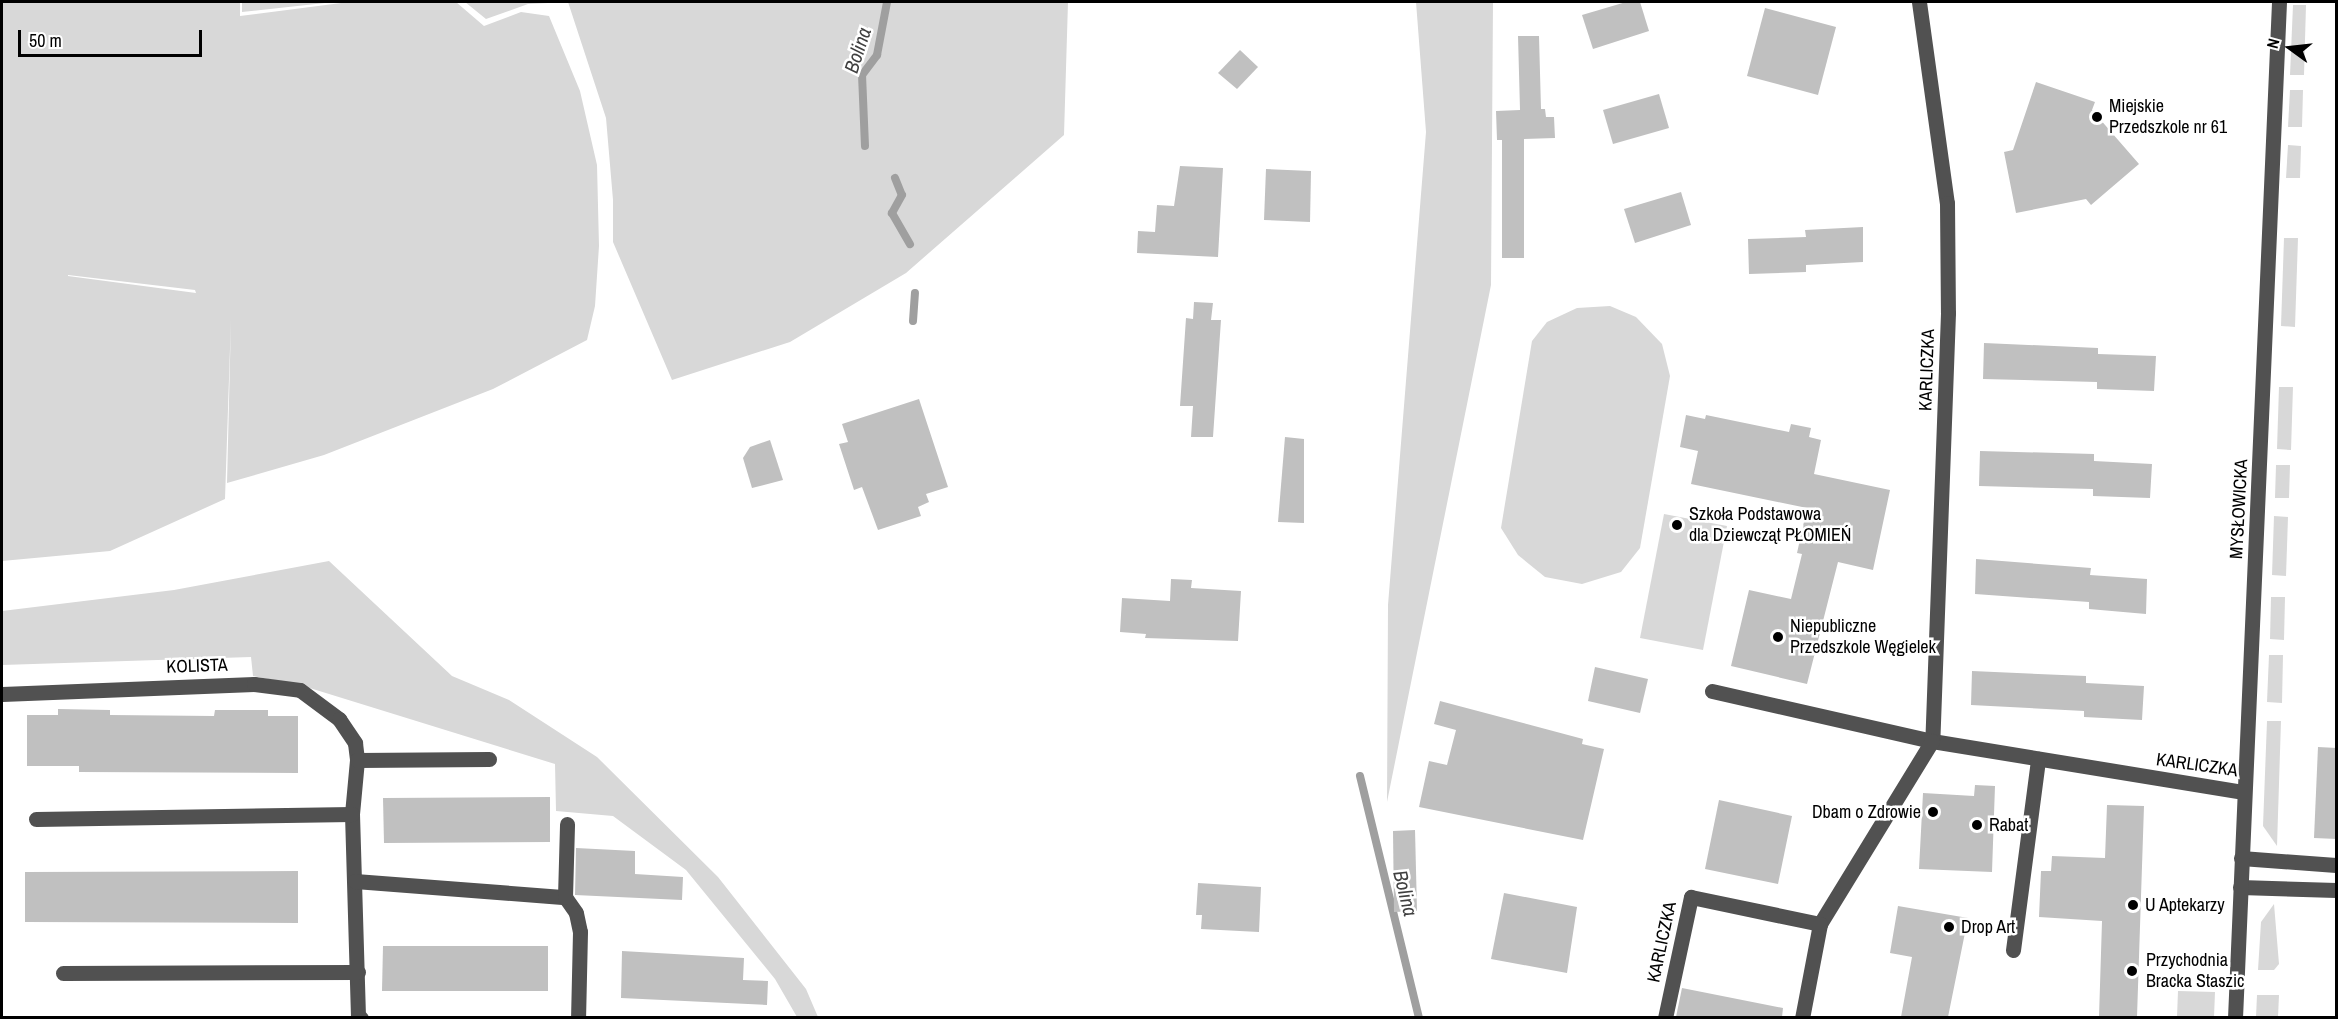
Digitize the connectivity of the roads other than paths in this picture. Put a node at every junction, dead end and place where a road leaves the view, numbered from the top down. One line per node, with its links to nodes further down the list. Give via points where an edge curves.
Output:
1 (1919, 2): 5 (street, KARLICZKA, via 1947,203 1948,324)
2 (2279, 2): 9 (street, MYSŁOWICKA, via 2264,411)
3 (1712, 691): 5 (street, KARLICZKA)
4 (2, 694): 6 (street, KOLISTA, via 254,684 300,690 339,719 355,743)
5 (1932, 741): 8 (street, KARLICZKA); 19 (street, KARLICZKA)
6 (357, 759): 7 (street); 10 (street, KOLISTA)
7 (489, 759)
8 (2038, 759): 9 (street, KARLICZKA); 20 (street)
9 (2244, 792): 13 (street, MYSŁOWICKA)
10 (352, 814): 11 (street); 15 (street, KOLISTA)
11 (36, 819)
12 (567, 824): 18 (street)
13 (2241, 858): 14 (street); 16 (street, MYSŁOWICKA)
14 (2337, 866)
15 (355, 881): 18 (street); 21 (street, KOLISTA)
16 (2240, 887): 17 (street); 27 (street, MYSŁOWICKA)
17 (2337, 890)
18 (565, 897): 24 (street, via 576,913 580,932)
19 (1820, 924): 25 (street, KARLICZKA, via 1691,897); 26 (street, KARLICZKA)
20 (2013, 950)
21 (358, 972): 22 (street); 23 (street, KOLISTA)
22 (63, 973)
23 (361, 1017)
24 (578, 1017)
25 (1665, 1017)
26 (1802, 1017)
27 (2235, 1017)

